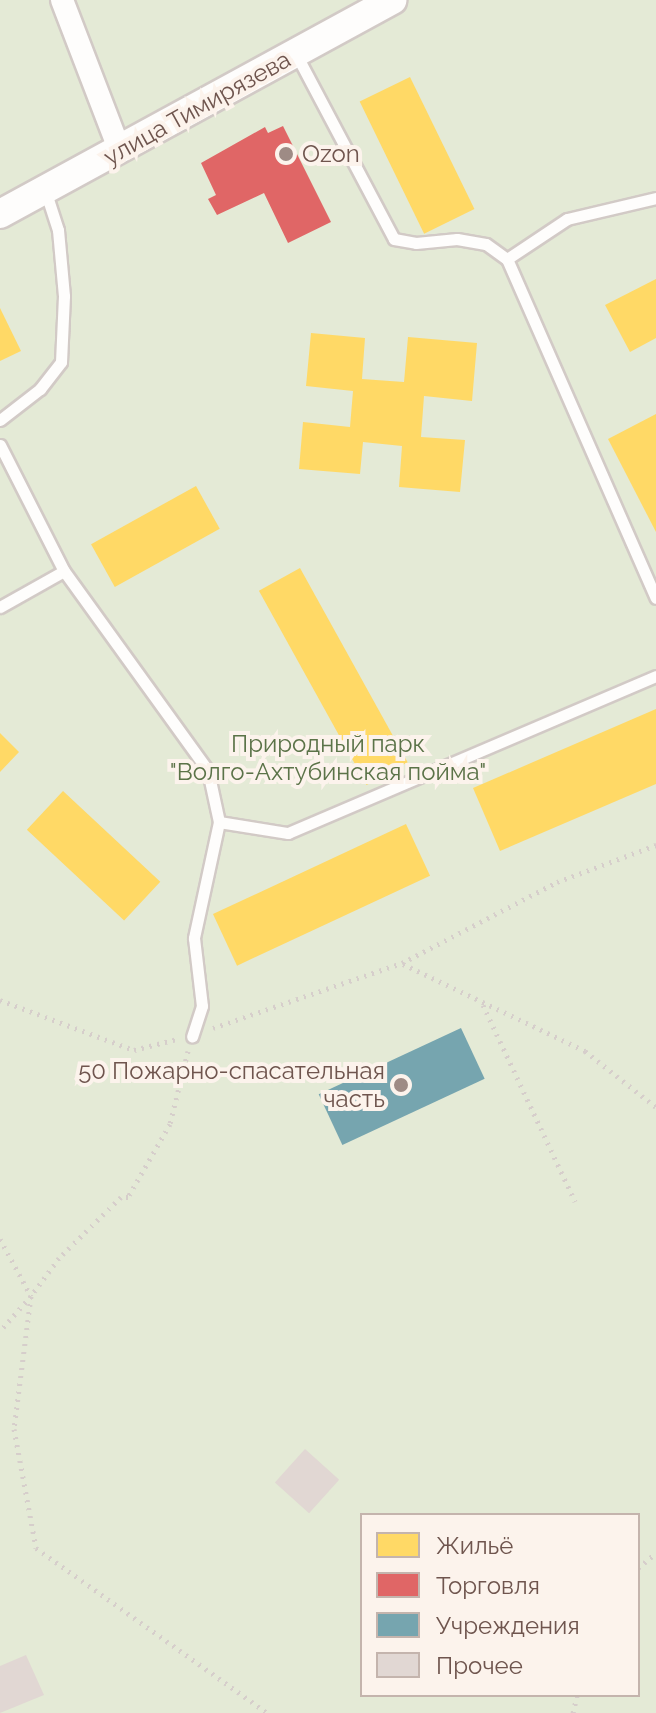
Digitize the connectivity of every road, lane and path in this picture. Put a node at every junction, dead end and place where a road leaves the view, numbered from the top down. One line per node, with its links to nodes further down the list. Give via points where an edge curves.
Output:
1 (62, 0): 4 (street)
2 (393, 0): 3 (street, улица Тимирязева)
3 (296, 54): 4 (street, улица Тимирязева); 8 (lane, via 394,239 486,244)
4 (120, 151): 5 (street, улица Тимирязева)
5 (45, 190): 7 (street, улица Тимирязева); 9 (lane, via 58,230 64,296 61,362 40,389)
6 (656, 198): 8 (lane, via 567,219)
7 (0, 214)
8 (507, 259): 12 (lane)
9 (0, 420)
10 (0, 445): 11 (lane)
11 (64, 571): 13 (lane); 15 (lane, via 208,771)
12 (656, 598)
13 (0, 607)
14 (656, 676): 15 (lane, via 288,833)
15 (219, 822): 20 (lane, via 194,938 202,1006)
16 (656, 845): 17 (path, via 557,882)
17 (402, 963): 19 (path); 20 (path)
18 (0, 1000): 20 (path, via 134,1050)
19 (482, 1004): 21 (path, via 585,1051); 22 (path)
20 (192, 1036): 24 (path, via 170,1124 128,1197 121,1197 59,1258)
21 (656, 1107)
22 (575, 1201)
23 (0, 1239): 24 (path)
24 (31, 1296): 25 (path); 28 (path, via 14,1429 36,1548)
25 (0, 1331)
26 (656, 1553): 27 (path)
27 (640, 1566)
28 (267, 1713)

